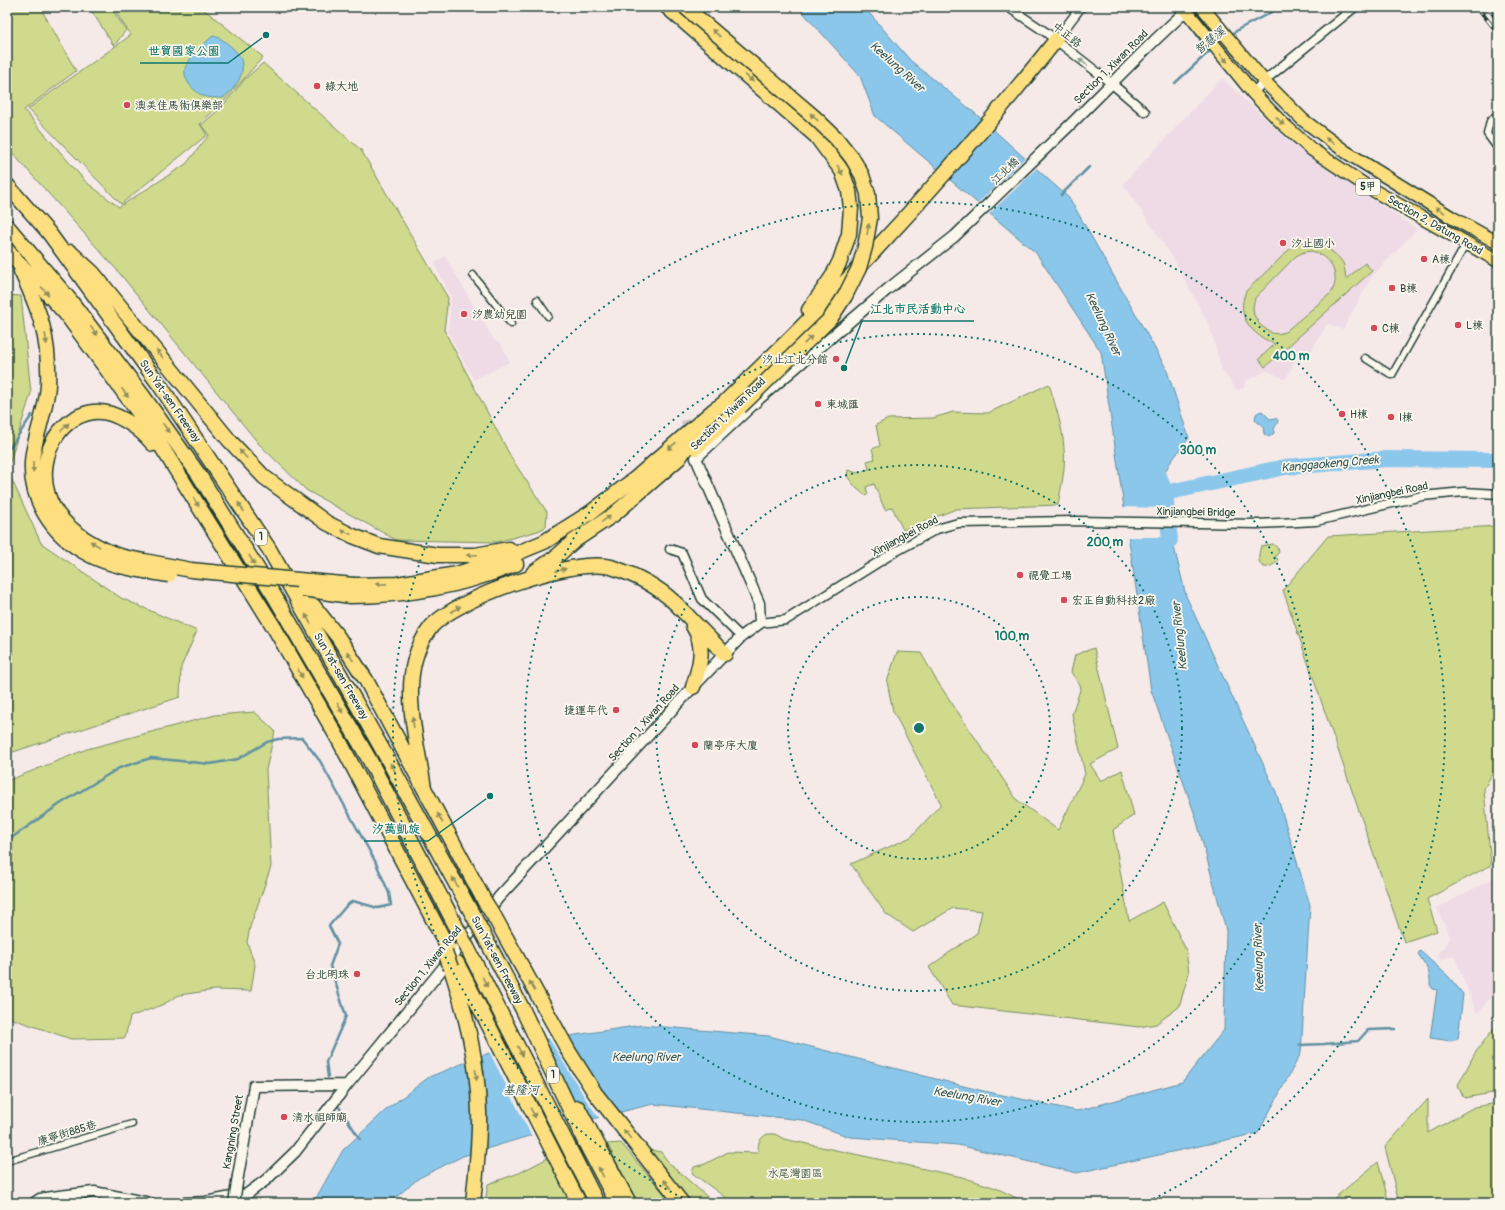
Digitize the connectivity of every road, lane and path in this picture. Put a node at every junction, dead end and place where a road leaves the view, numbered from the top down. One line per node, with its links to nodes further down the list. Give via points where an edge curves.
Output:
1 (667, 7): 30 (highway, one-way to 30, via 816,136 842,171 851,208 849,234 832,276)
2 (685, 7): 33 (highway, one-way to 2, bridge, via 692,452 830,319 859,268 870,218 868,194 862,175 836,138)
3 (1008, 7): 8 (street, 中正路)
4 (1081, 7): 8 (street)
5 (1202, 7): 9 (main road, Section 2, Datung Road / 5甲)
6 (1355, 7): 9 (street)
7 (1184, 10): 10 (street, Section 1, Xiwan Road); 11 (main road, Section 2, Datung Road / 5甲, one-way to 11)
8 (1056, 40): 10 (street, 中正路, one-way to 8); 30 (highway, via 918,205 820,309)
9 (1264, 81): 11 (street); 17 (main road, Section 2, Datung Road / 5甲, one-way to 9, via 1346,152 1303,120)
10 (1111, 83): 12 (street, 中正路); 14 (street, Section 1, Xiwan Road)
11 (1254, 93): 21 (main road, Section 2, Datung Road / 5甲, one-way to 21, via 1311,149 1371,189)
12 (1145, 112)
13 (1498, 114): 15 (street, via 1490,121 1487,134 1495,145)
14 (1066, 129): 19 (street, 江北橋)
15 (1498, 145)
16 (7, 185): 20 (highway, Sun Yat-sen Freeway / 1)
17 (1463, 223): 21 (main road); 22 (main road, Section 2, Datung Road / 5甲)
18 (7, 226): 62 (highway, Sun Yat-sen Freeway / 1, one-way to 62, bridge, via 74,305 143,396 199,475 275,597 369,759)
19 (960, 230): 46 (street, Section 1, Xiwan Road, via 760,398 696,458 759,604)
20 (49, 233): 38 (highway, one-way to 20, via 493,553 438,555 379,546 327,523 264,477 229,440 94,273); 40 (highway, Sun Yat-sen Freeway / 1, one-way to 20, via 161,387)
21 (1462, 242): 24 (main road, Section 2, Datung Road / 5甲); 31 (street, via 1392,375)
22 (1498, 243)
23 (7, 250): 25 (highway)
24 (1498, 261)
25 (18, 263): 34 (highway, one-way to 34, via 66,314 99,357 150,428); 42 (highway, one-way to 42, via 36,301 48,353 48,386 33,454 34,484 43,511 62,536 78,548 124,567)
26 (473, 275): 29 (street)
27 (537, 300): 28 (street)
28 (548, 316)
29 (511, 324)
30 (789, 338): 32 (highway)
31 (1365, 358)
32 (723, 404): 33 (highway, via 720,415 690,442); 38 (highway, one-way to 38, via 636,478 590,513)
33 (679, 458): 39 (highway, one-way to 33, via 613,515)
34 (178, 474): 42 (highway, one-way to 34, via 116,555 69,528 47,494 45,464 48,451 66,424 84,414 112,414 131,424 147,438); 51 (highway, one-way to 51, bridge, via 275,629 340,742)
35 (1498, 494): 37 (street, Xinjiangbei Road, via 1464,492 1422,496)
36 (1076, 521): 37 (street, Xinjiangbei Bridge, via 1258,524); 46 (street, Xinjiangbei Road, via 958,523 936,529 786,620)
37 (1316, 521)
38 (563, 529): 44 (highway, one-way to 44, via 544,542 457,574)
39 (574, 541): 43 (highway); 44 (highway, via 494,573 432,589 382,596)
40 (269, 549): 50 (highway, one-way to 40, via 366,680 338,637); 54 (highway, Sun Yat-sen Freeway / 1, one-way to 40, bridge, via 474,917)
41 (670, 549): 47 (street, via 682,553 702,599)
42 (145, 566): 44 (highway, bridge, via 232,574)
43 (524, 579): 45 (highway, one-way to 45, via 575,566 611,567 634,575 653,587 674,601); 50 (highway, one-way to 43, via 412,717 411,685 414,660 421,642 432,626 458,607)
44 (352, 590)
45 (685, 614): 48 (highway); 49 (highway, via 697,631 702,653)
46 (760, 623): 47 (street, Section 1, Xiwan Road)
47 (741, 637): 48 (street, Section 1, Xiwan Road)
48 (725, 654): 49 (street, Section 1, Xiwan Road)
49 (693, 687): 52 (street, Section 1, Xiwan Road, via 499,898)
50 (424, 788): 65 (highway, one-way to 50, bridge, via 595,1093 550,1020)
51 (454, 966): 60 (highway, one-way to 60, via 475,1062 479,1111); 61 (highway, one-way to 61, via 490,1028)
52 (347, 1085): 58 (street, Section 1, Xiwan Road, via 295,1152 247,1194 206,1202); 59 (street, Kangning Street, bridge, via 254,1086)
53 (132, 1124): 55 (street, 康寧街885巷)
54 (590, 1140): 63 (highway, one-way to 54); 64 (highway)
55 (7, 1161)
56 (34, 1203): 57 (street, via 40,1199 94,1192)
57 (150, 1203)
58 (184, 1203)
59 (234, 1203)
60 (472, 1203)
61 (579, 1203)
62 (597, 1203)
63 (617, 1203)
64 (629, 1203)
65 (682, 1203)

